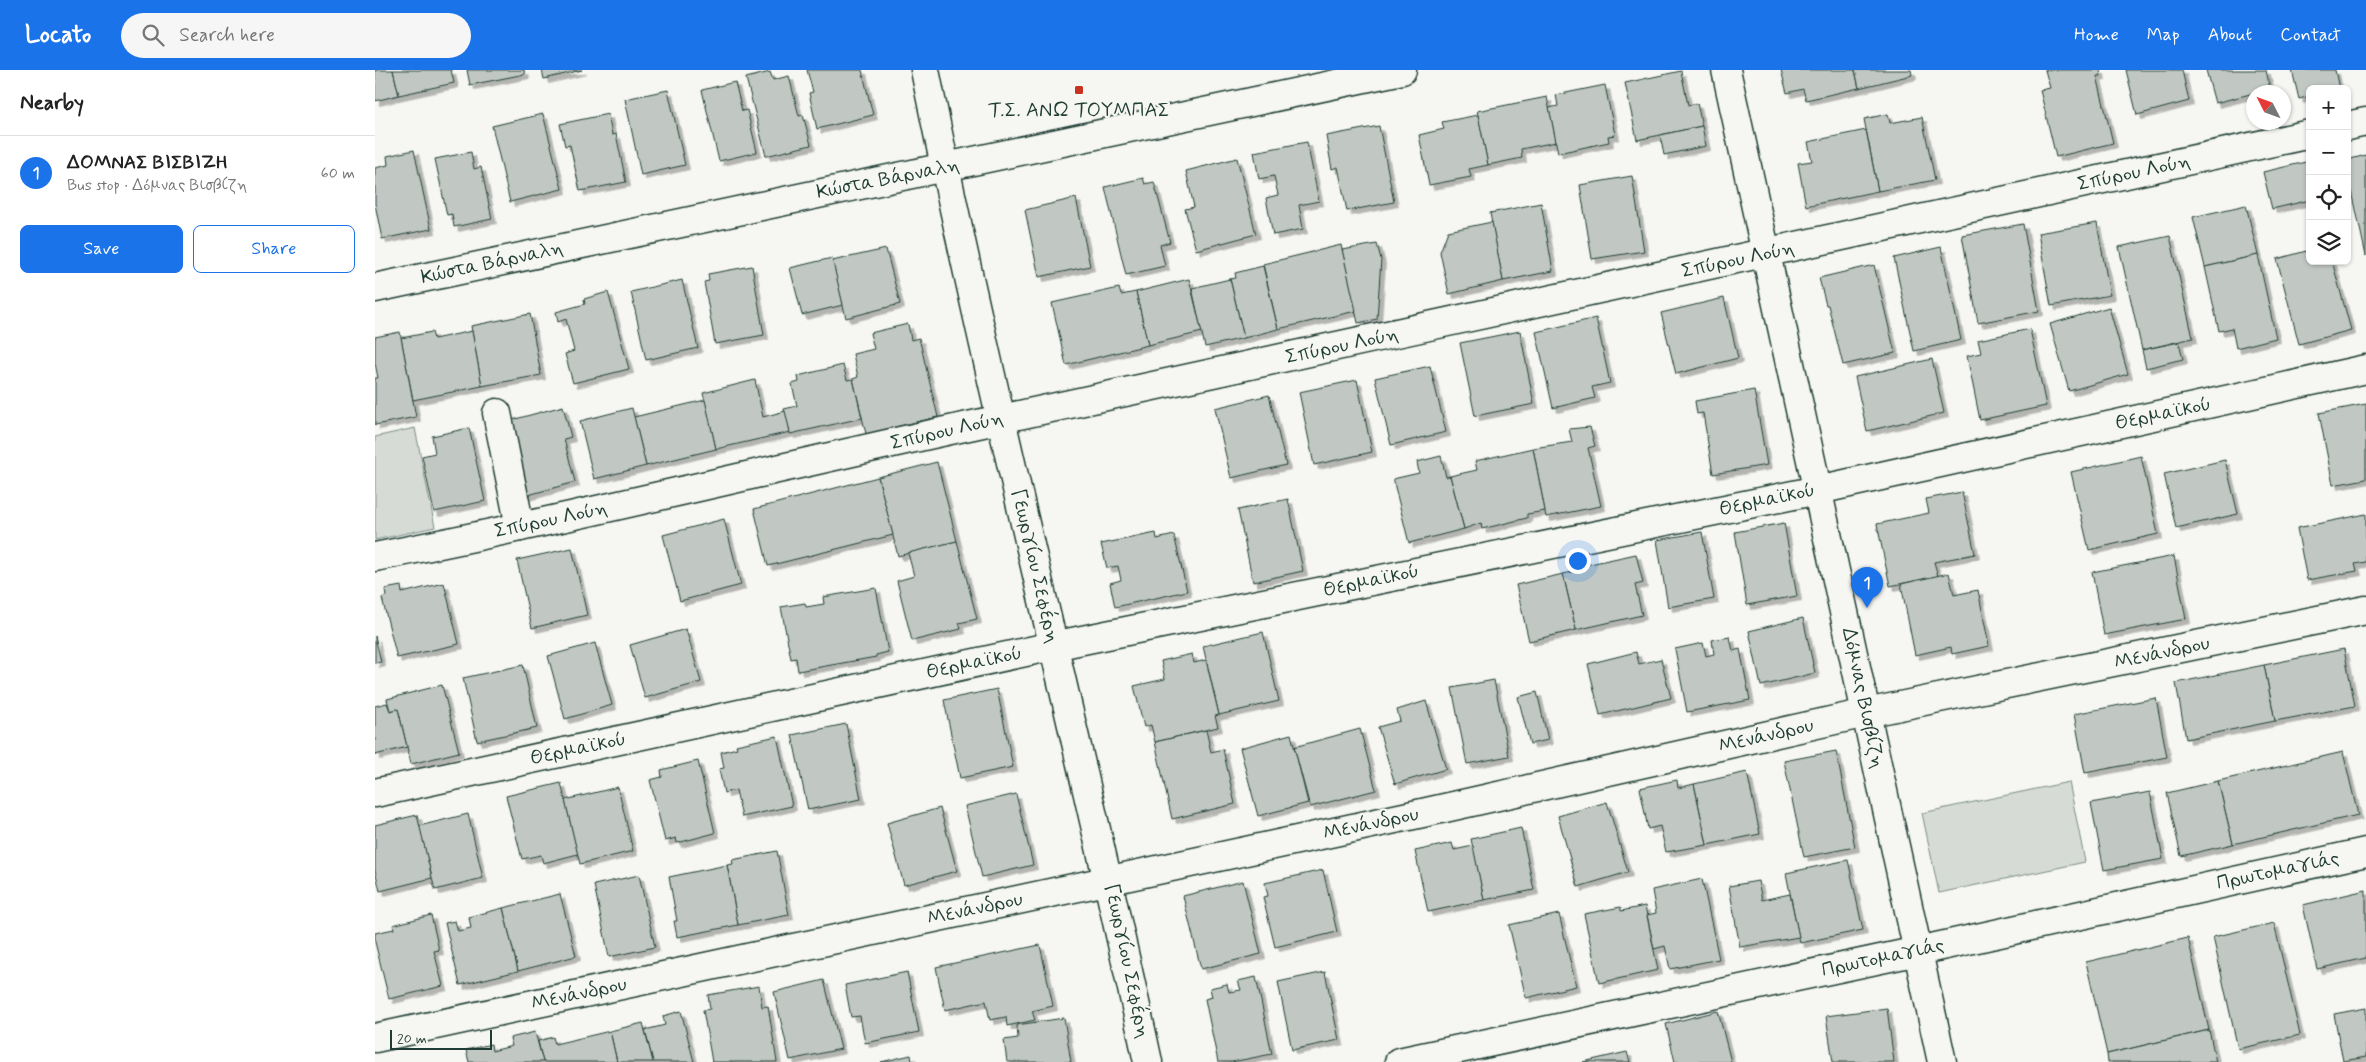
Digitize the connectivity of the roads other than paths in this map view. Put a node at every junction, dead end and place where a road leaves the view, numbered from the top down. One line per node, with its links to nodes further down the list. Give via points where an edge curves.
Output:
1 (925, 70): 7 (street, Γεωργίου Σεφέρη)
2 (1402, 70): 7 (street, Κώστα Βάρναλη)
3 (1727, 70): 8 (street, Δόμνας Βισβίζη)
4 (2366, 122): 5 (street)
5 (2351, 125)
6 (2306, 135): 8 (street, Σπύρου Λούη)
7 (945, 168): 9 (street, Κώστα Βάρναλη); 12 (street, Γεωργίου Σεφέρη)
8 (1766, 254): 12 (street, Σπύρου Λούη); 13 (street, Δόμνας Βισβίζη)
9 (375, 288)
10 (2366, 369): 13 (street, Θερμαϊκού)
11 (497, 413): 14 (street)
12 (1001, 419): 14 (street, Σπύρου Λούη); 17 (street, Γεωργίου Σεφέρη)
13 (1818, 490): 17 (street, Θερμαϊκού); 18 (street, Δόμνας Βισβίζη)
14 (520, 527): 15 (street, Σπύρου Λούη)
15 (375, 557)
16 (2366, 610): 18 (street, Μενάνδρου)
17 (1053, 646): 19 (street, Θερμαϊκού); 21 (street, Γεωργίου Σεφέρη)
18 (1866, 713): 21 (street, Μενάνδρου); 22 (street, Δόμνας Βισβίζη)
19 (375, 793)
20 (2366, 852): 22 (street, Πρωτομαγιάς)
21 (1109, 880): 23 (street, Μενάνδρου); 24 (street, Γεωργίου Σεφέρη)
22 (1918, 951): 25 (street, Πρωτομαγιάς); 26 (street, Δόμνας Βισβίζη)
23 (375, 1038)
24 (1149, 1062)
25 (1399, 1062)
26 (1942, 1062)

